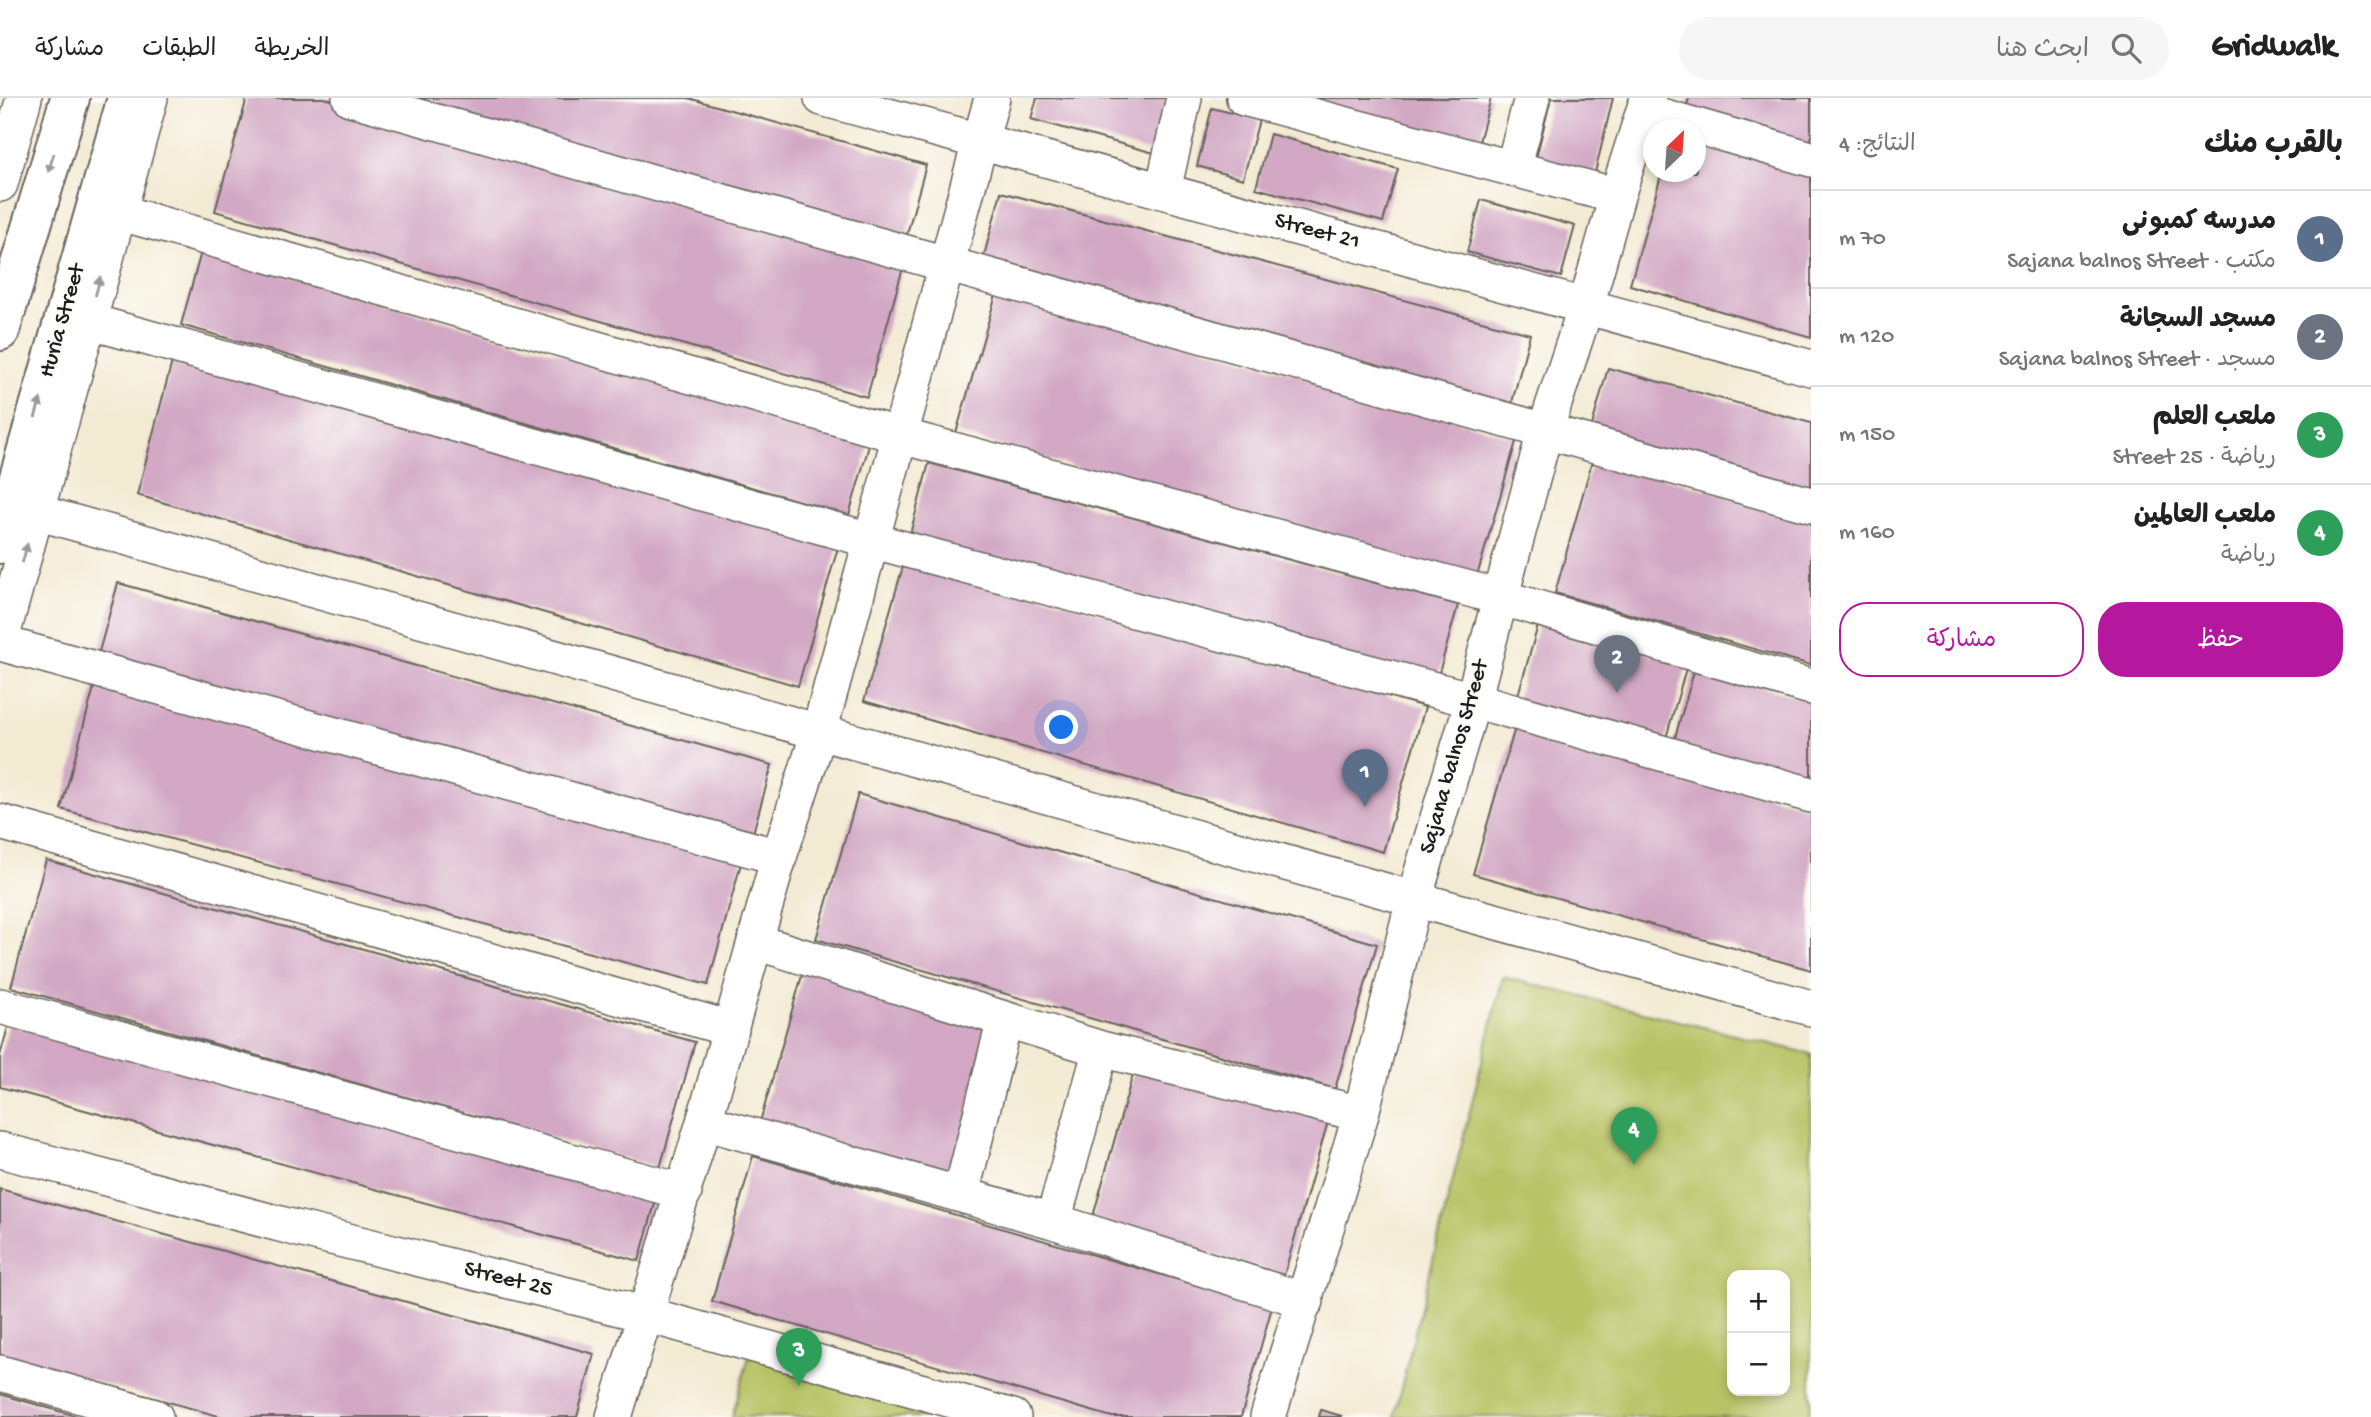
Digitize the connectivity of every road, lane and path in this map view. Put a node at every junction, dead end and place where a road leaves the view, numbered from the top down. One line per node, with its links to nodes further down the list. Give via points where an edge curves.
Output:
1 (24, 98): 16 (street)
2 (71, 98): 23 (main road, one-way to 23)
3 (127, 98): 27 (main road, Huria Street, one-way to 3)
4 (150, 98): 19 (street)
5 (349, 98): 20 (street)
6 (822, 98): 13 (street, Street 21)
7 (992, 98): 13 (street)
8 (1184, 98): 17 (street)
9 (1244, 98): 11 (street)
10 (1532, 98): 15 (street)
11 (1283, 103): 15 (street)
12 (1646, 104): 14 (street); 18 (street, Sajana balnos Street)
13 (978, 141): 17 (street, Street 21); 20 (street)
14 (1811, 159)
15 (1513, 168): 18 (street)
16 (0, 184)
17 (1163, 190): 21 (street, Street 21)
18 (1617, 196): 21 (street, Sajana balnos Street)
19 (118, 212): 22 (street, one-way to 19); 26 (street)
20 (946, 264): 25 (street); 26 (street)
21 (1586, 306): 24 (street, Street 21); 25 (street, Sajana balnos Street)
22 (88, 321): 29 (street); 30 (street)
23 (0, 331)
24 (1811, 368)
25 (1545, 431): 28 (street); 32 (street, Sajana balnos Street)
26 (901, 436): 30 (street); 32 (street)
27 (10, 463): 31 (main road, Huria Street)
28 (1811, 505)
29 (36, 512): 33 (street, one-way to 29); 36 (street)
30 (870, 540): 35 (street); 36 (street)
31 (0, 544)
32 (1499, 597): 34 (street); 35 (street, Sajana balnos Street)
33 (0, 643): 39 (street)
34 (1811, 687)
35 (1473, 700): 37 (street); 40 (street, Sajana balnos Street)
36 (819, 732): 39 (street); 40 (street)
37 (1811, 795)
38 (0, 822): 45 (street)
39 (779, 857): 41 (street)
40 (1414, 899): 43 (street); 47 (street, Sajana balnos Street)
41 (755, 942): 44 (street); 45 (street)
42 (0, 1006): 50 (street)
43 (1811, 1008)
44 (1005, 1019): 46 (street); 51 (street)
45 (731, 1029): 48 (street)
46 (1101, 1049): 47 (street); 52 (street)
47 (1361, 1114): 53 (street, Sajana balnos Street)
48 (704, 1122): 50 (street); 51 (street)
49 (0, 1150): 54 (street, Street 25)
50 (684, 1192): 54 (street)
51 (961, 1194): 52 (street)
52 (1053, 1221): 53 (street)
53 (1306, 1301): 59 (street, Sajana balnos Street)
54 (644, 1314): 57 (street); 58 (street, Street 25)
55 (0, 1374): 56 (street)
56 (155, 1417)
57 (614, 1417)
58 (1013, 1417)
59 (1268, 1417)

